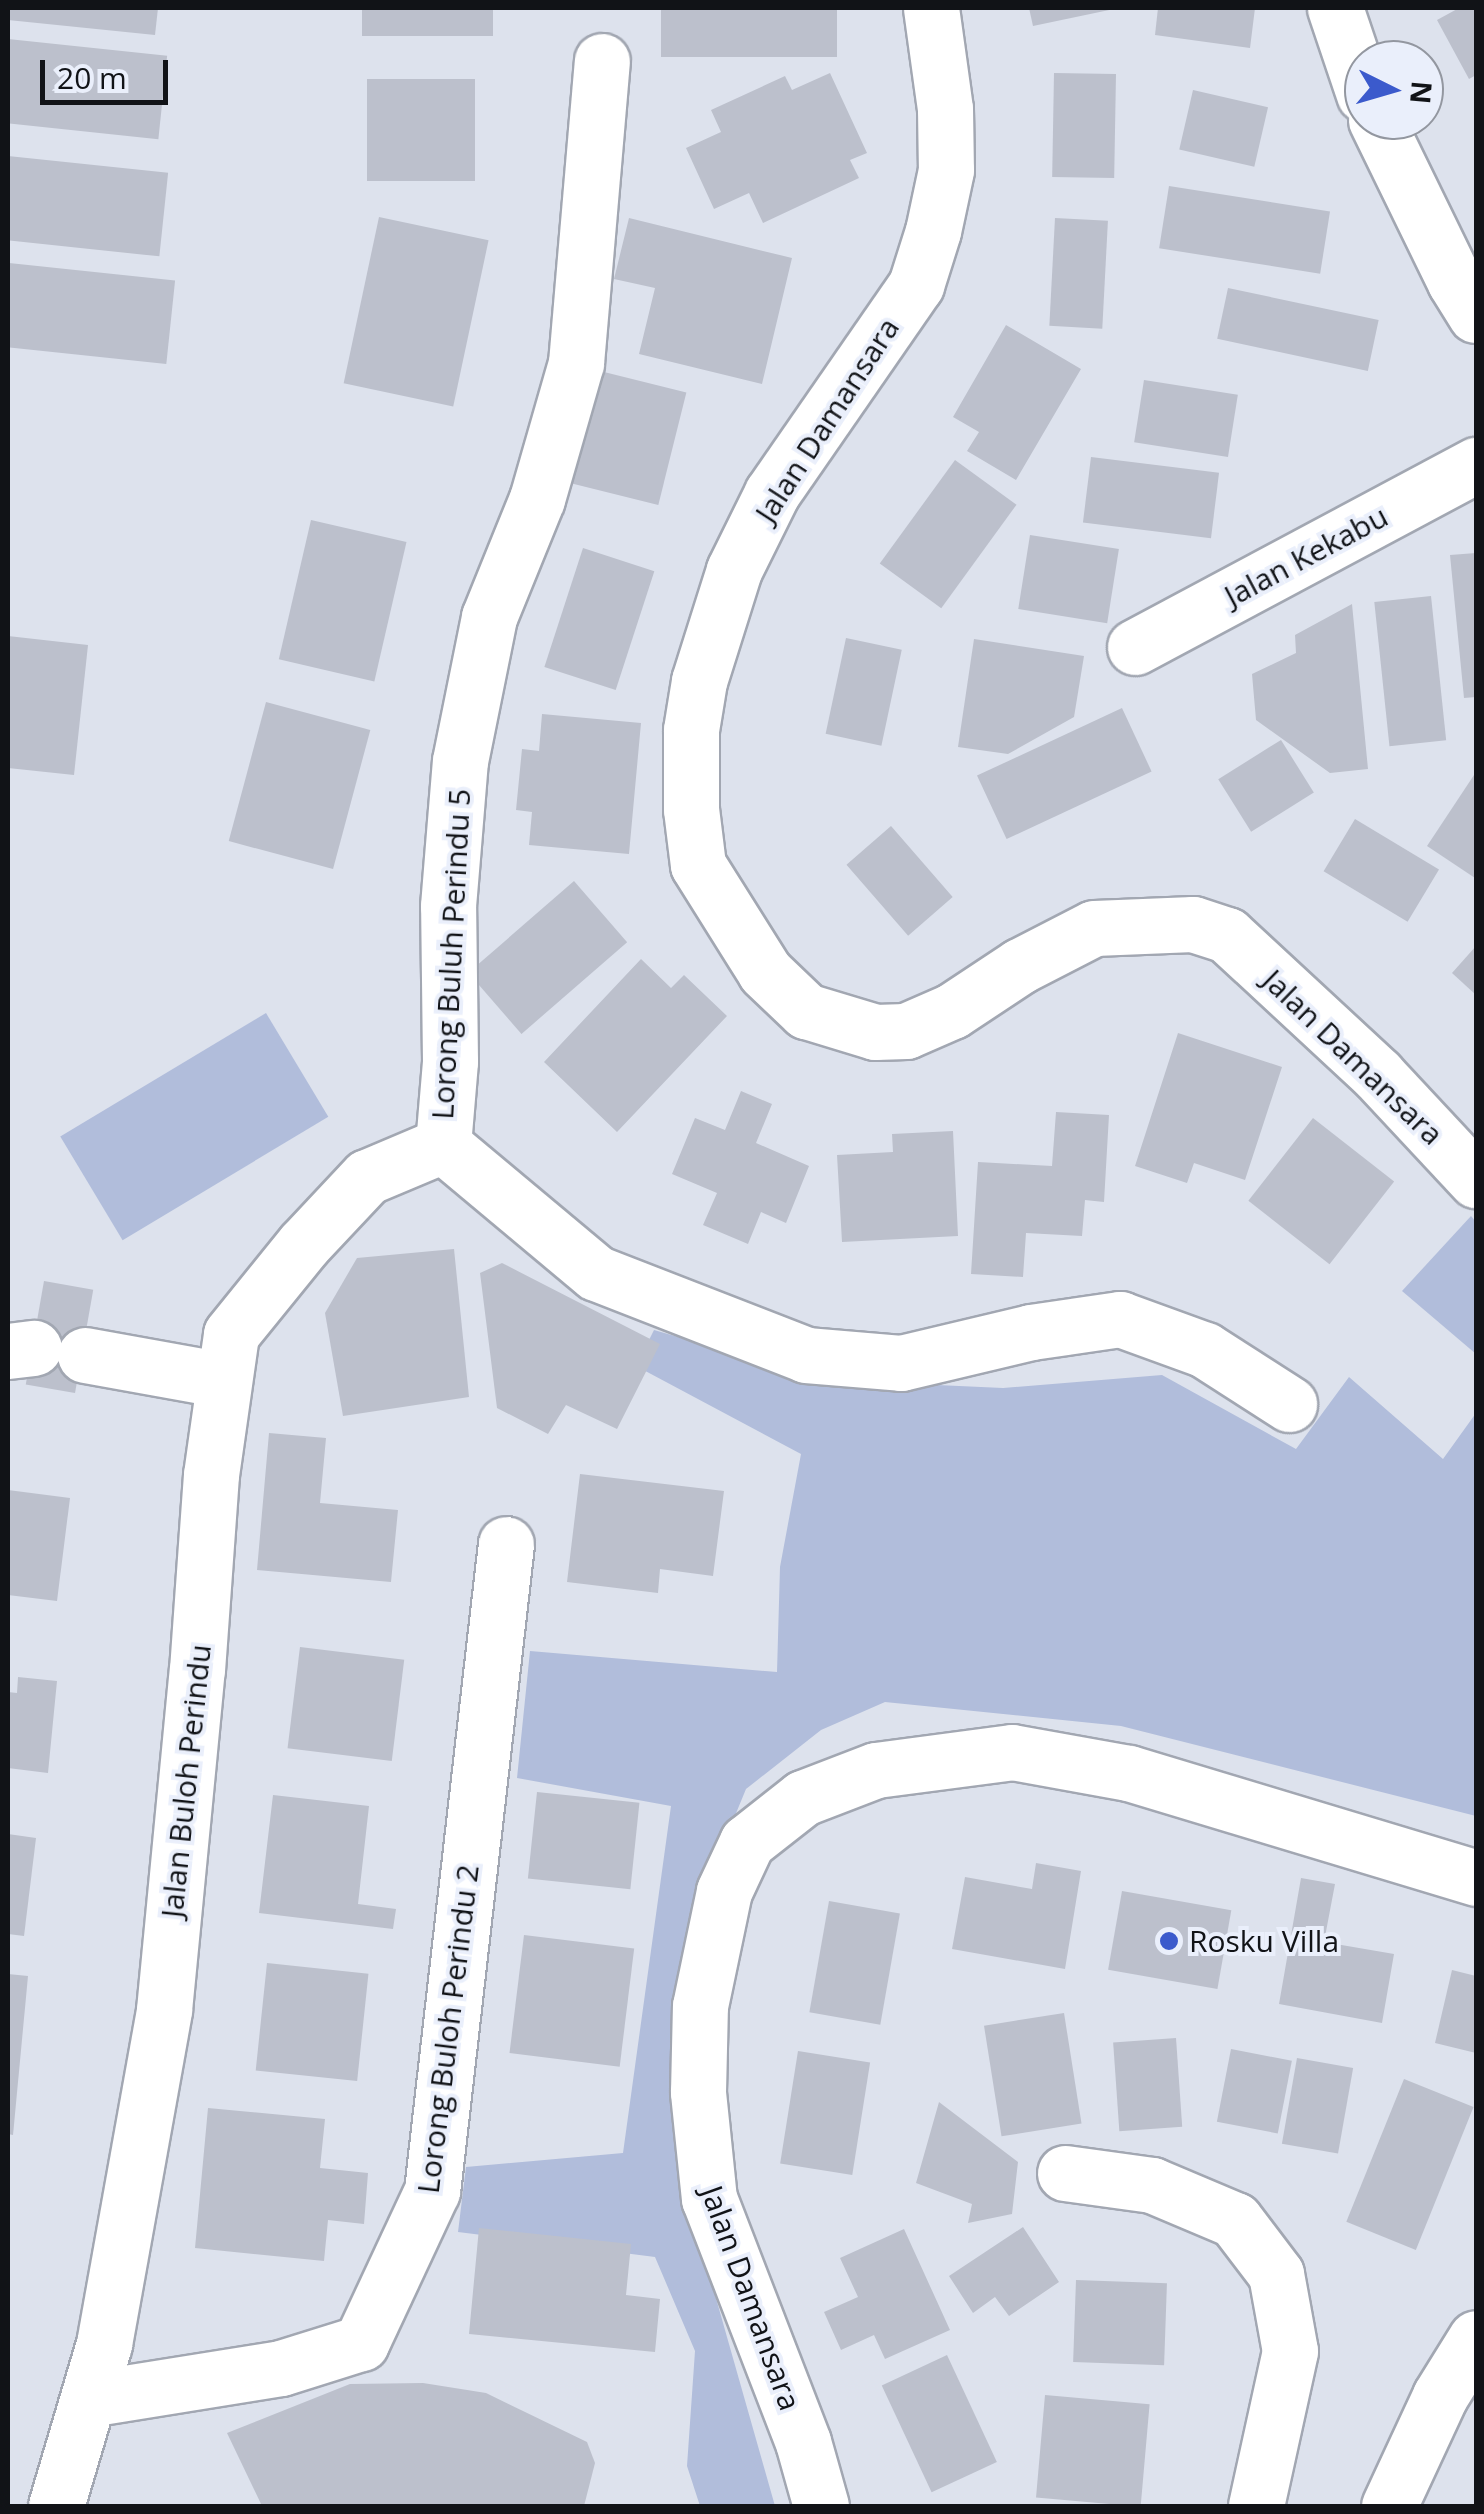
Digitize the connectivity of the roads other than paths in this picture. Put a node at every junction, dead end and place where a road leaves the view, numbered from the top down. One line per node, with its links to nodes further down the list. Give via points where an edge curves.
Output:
1 (931, 8): 10 (street, Jalan Damansara, via 946,170 933,231 916,286 772,493 734,570 691,730 690,809 698,865 765,972 806,1011 875,1032 906,1031 952,1011 1094,928 1193,924 1228,935 1378,1075)
2 (1336, 8): 3 (street)
3 (1346, 40)
4 (602, 61): 9 (street, Lorong Buluh Perindu 5, via 576,363 537,498 489,617 460,761 448,906 450,1061)
5 (1386, 140): 6 (street)
6 (1476, 315)
7 (1476, 466): 8 (street, Jalan Kekabu)
8 (1135, 647)
9 (442, 1145): 12 (street, Jalan Buloh Perindu, via 367,1176 354,1190 231,1334); 13 (street, via 596,1273 806,1355 901,1363 1120,1319 1205,1350)
10 (1476, 1180)
11 (42, 1351): 12 (street)
12 (224, 1380): 18 (street, Jalan Buloh Perindu, via 164,2010 130,2215)
13 (1288, 1404)
14 (506, 1544): 18 (street, Lorong Buloh Perindu 2, via 432,2191 361,2343 280,2368)
15 (1476, 1878): 20 (street, Jalan Damansara, via 1129,1773 1012,1752 876,1770 803,1798 747,1842 724,1890 700,2006 698,2092 709,2200 803,2442)
16 (1065, 2173): 21 (street, via 1152,2185 1235,2220 1276,2274 1290,2351)
17 (1476, 2338): 22 (street, via 1440,2396)
18 (88, 2398): 19 (street, Jalan Buloh Perindu)
19 (56, 2506)
20 (820, 2506)
21 (1256, 2506)
22 (1390, 2506)

